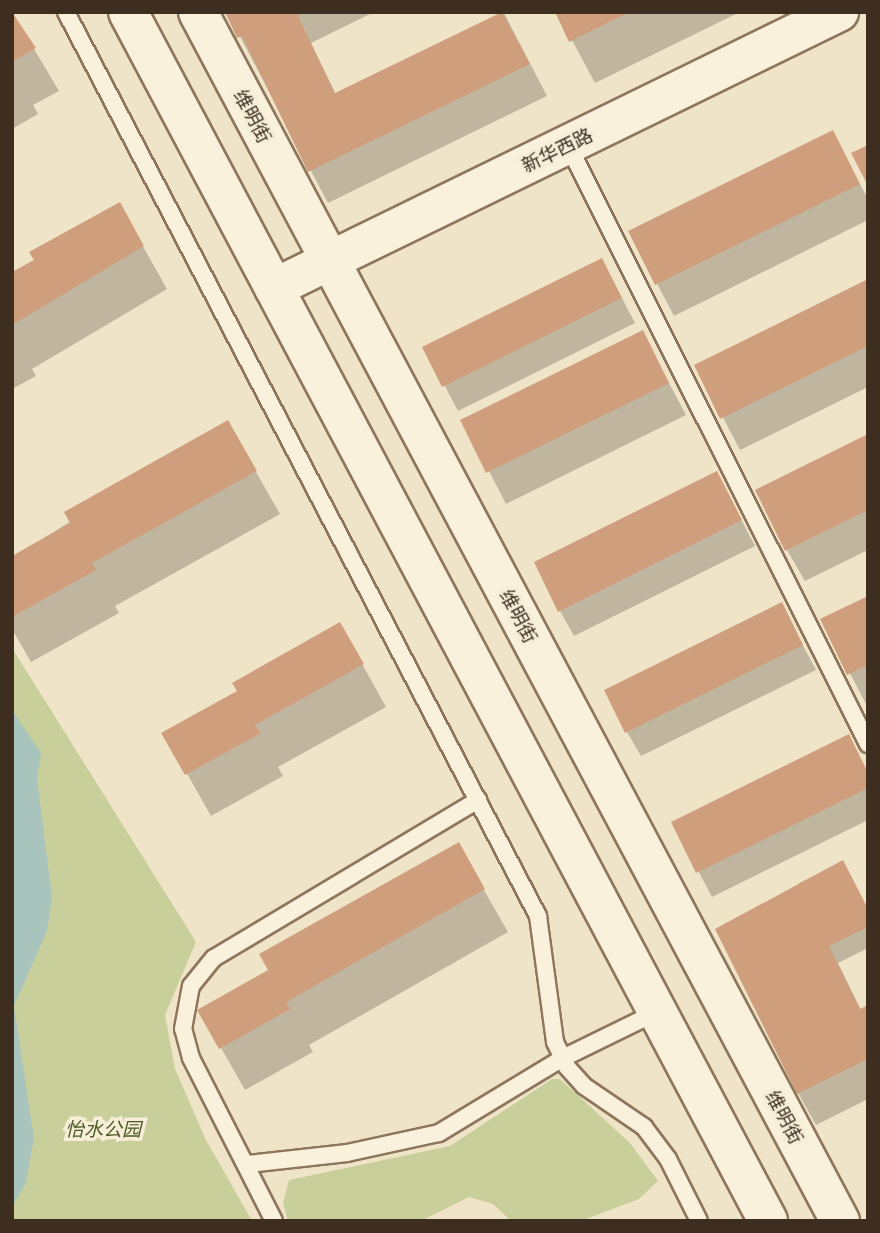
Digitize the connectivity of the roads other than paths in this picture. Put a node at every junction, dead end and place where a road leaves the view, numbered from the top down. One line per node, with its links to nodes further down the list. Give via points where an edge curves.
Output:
1 (66, 12): 9 (lane)
2 (128, 12): 7 (street)
3 (198, 12): 6 (street, 维明街)
4 (834, 13): 5 (street, 新华西路)
5 (568, 145): 6 (street, 新华西路); 8 (lane)
6 (330, 261): 7 (street, 新华西路); 16 (street, 维明街)
7 (274, 288): 10 (street)
8 (868, 744)
9 (478, 800): 11 (lane, via 538,916 555,1042); 12 (lane, via 214,958 191,986 183,1029 191,1058)
10 (657, 1012): 11 (lane); 15 (street)
11 (563, 1058): 12 (lane, via 439,1133 359,1151); 14 (lane, via 584,1086 644,1127 668,1159)
12 (248, 1164): 13 (lane)
13 (274, 1221)
14 (699, 1221)
15 (768, 1221)
16 (840, 1221)

